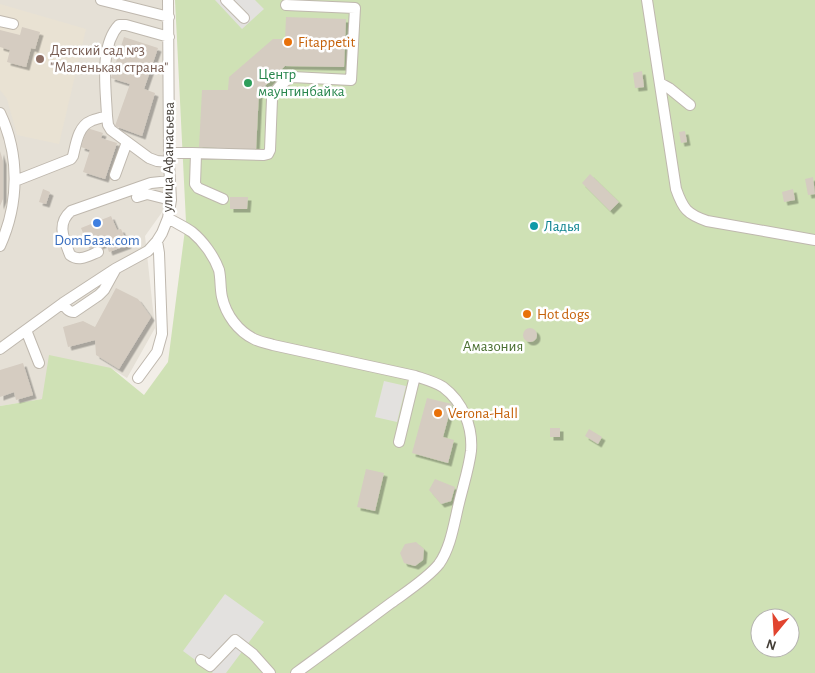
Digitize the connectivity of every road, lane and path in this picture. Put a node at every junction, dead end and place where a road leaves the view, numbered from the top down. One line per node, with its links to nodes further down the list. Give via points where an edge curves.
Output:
1 (101, 0): 6 (street)
2 (168, 0): 6 (street, улица Афанасьева)
3 (226, 0): 7 (street)
4 (647, 0): 11 (street)
5 (286, 5): 17 (street, via 355,8 351,80 292,77 286,80 274,92 270,150 264,156)
6 (169, 17): 10 (street, улица Афанасьева)
7 (244, 18)
8 (0, 20): 9 (street)
9 (13, 24)
10 (169, 37): 14 (street, via 126,25 120,25 113,32 105,58); 18 (street, улица Афанасьева)
11 (660, 83): 12 (street); 26 (street, via 676,189 688,211 707,221)
12 (690, 105)
13 (0, 113): 15 (street)
14 (107, 116): 16 (street, via 111,130); 20 (street, via 84,126 71,158)
15 (2, 124): 20 (street, via 14,157)
16 (127, 142): 18 (street, via 157,161); 19 (street)
17 (196, 154): 18 (street); 23 (street, via 195,184)
18 (169, 157): 21 (street, улица Афанасьева)
19 (114, 175)
20 (15, 181): 28 (street, via 13,204)
21 (170, 181): 24 (street, улица Афанасьева); 29 (street, via 151,183 71,210 62,222 70,255 80,259)
22 (137, 197): 24 (street, via 147,194)
23 (223, 199)
24 (171, 200): 25 (street, улица Афанасьева)
25 (168, 218): 27 (street, улица Афанасьева); 33 (street, via 191,232 212,256 219,270 224,307 242,332 273,345)
26 (815, 240)
27 (157, 241): 30 (street, улица Афанасьева, via 148,251 115,269); 34 (street, via 162,334 157,352)
28 (0, 246)
29 (98, 252)
30 (26, 330): 31 (street, улица Афанасьева); 32 (street)
31 (0, 348)
32 (39, 363)
33 (415, 376): 35 (street); 38 (street, via 442,387 454,398 465,414 471,435 467,470 446,552 430,574)
34 (138, 378)
35 (399, 442)
36 (201, 660): 37 (street, via 210,666 235,640)
37 (270, 673)
38 (296, 673)

